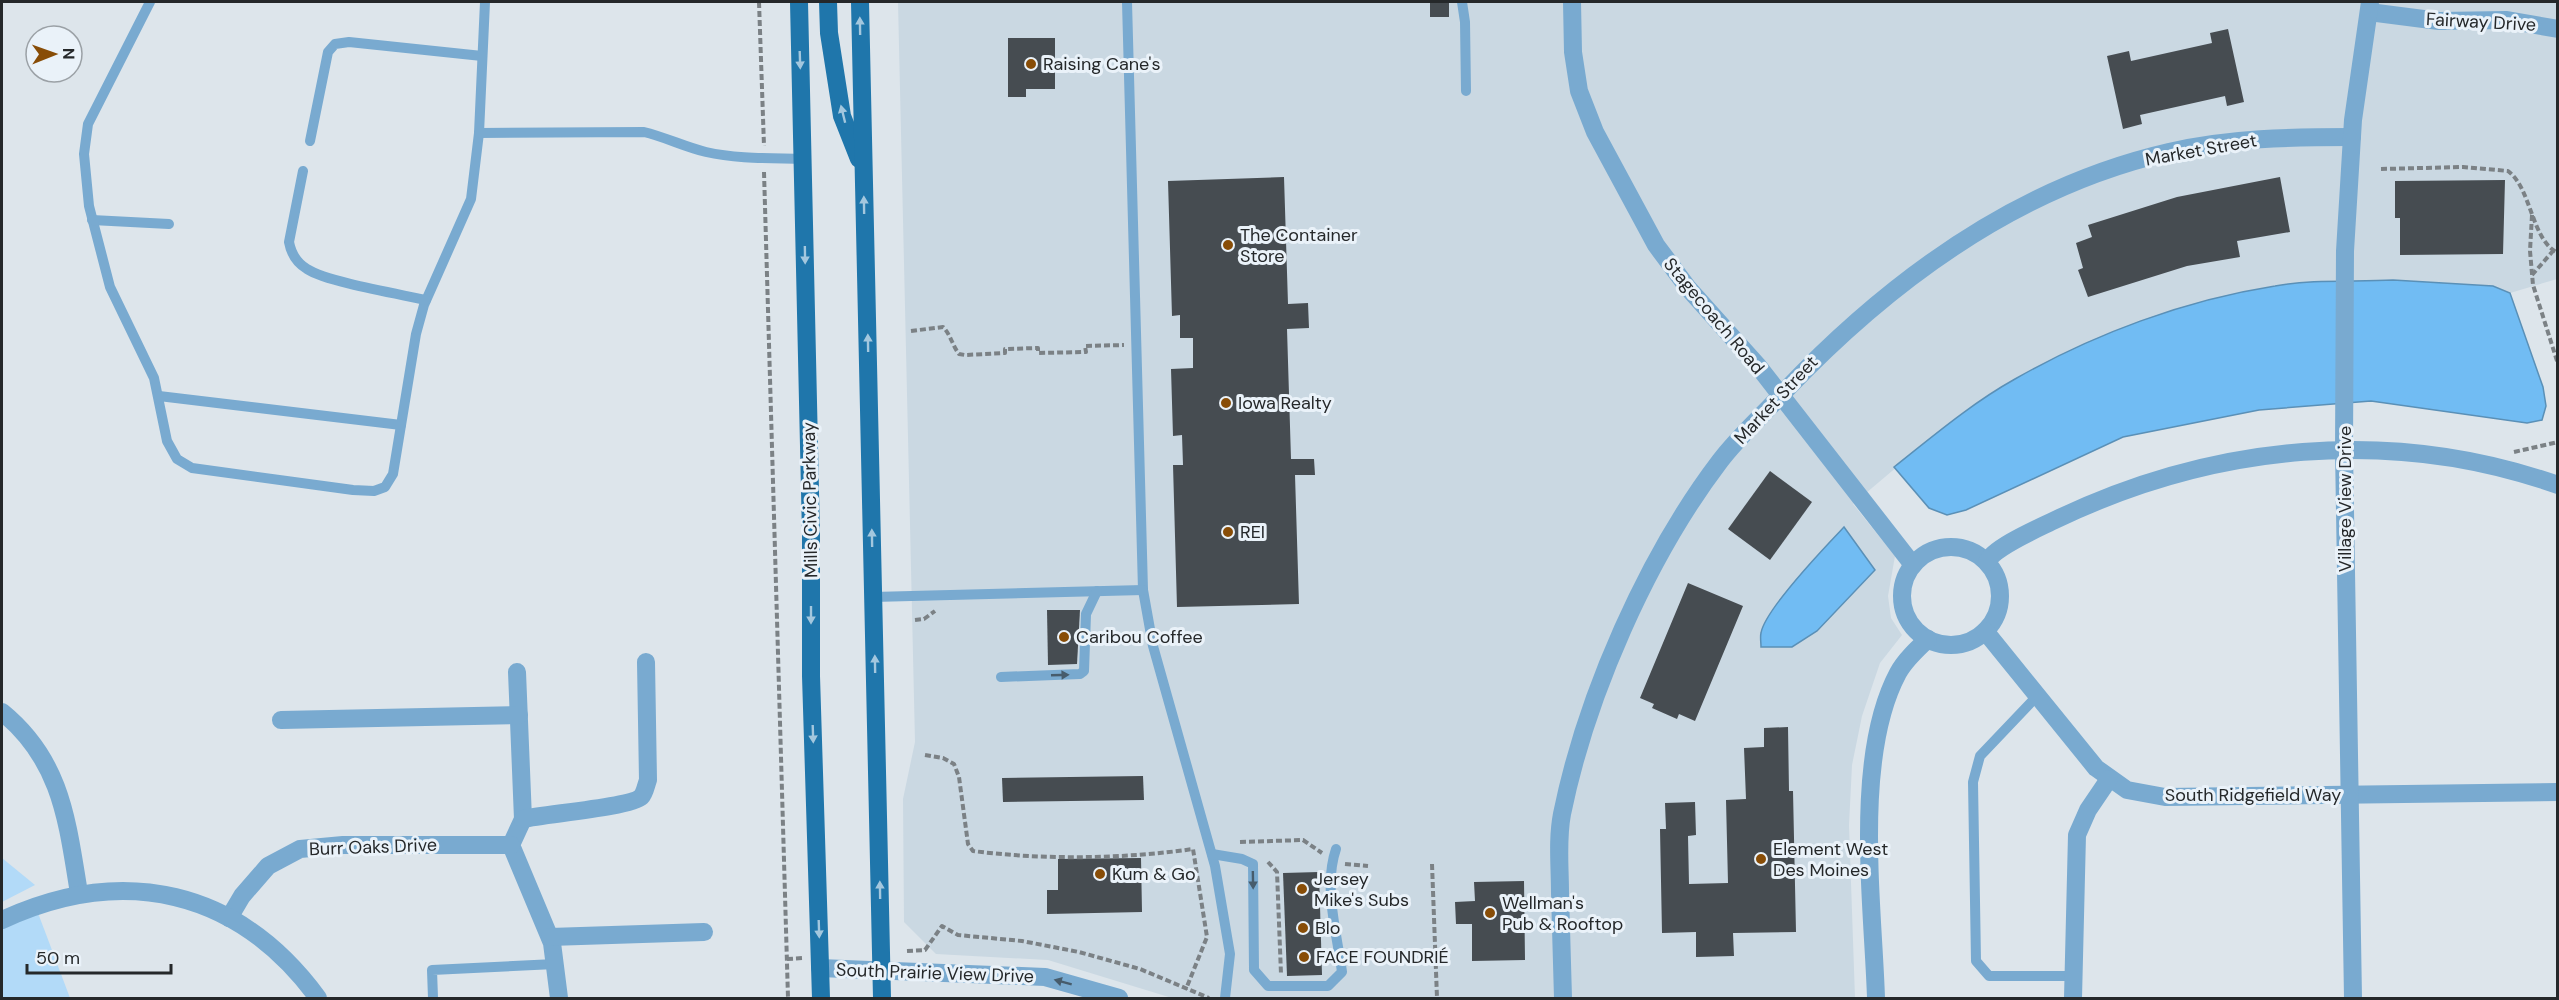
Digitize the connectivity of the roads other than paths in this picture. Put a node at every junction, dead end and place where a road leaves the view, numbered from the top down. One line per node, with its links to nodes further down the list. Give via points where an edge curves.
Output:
1 (150, 2): 19 (lane, via 88,124 84,154)
2 (485, 2): 11 (lane)
3 (798, 2): 16 (main road, Mills Civic Parkway, one-way to 16)
4 (828, 2): 17 (main road, one-way to 4, via 842,116)
5 (860, 2): 17 (main road, one-way to 5)
6 (1127, 2): 29 (lane)
7 (1462, 2): 12 (lane)
8 (1572, 2): 23 (street, Stagecoach Road, via 1575,79 1595,132 1656,245)
9 (2369, 7): 10 (street, Fairway Drive, via 2439,21 2507,20); 14 (street, Village View Drive)
10 (2558, 29)
11 (482, 56): 13 (lane); 15 (lane, via 349,42 335,44 328,52)
12 (1466, 91)
13 (478, 133): 16 (lane, via 644,132 704,152); 21 (lane, via 471,199)
14 (2352, 137): 23 (street, Market Street, via 2234,141 2168,152 2111,168 2016,209 1933,259 1900,284 1822,351); 25 (street, Village View Drive, via 2345,251)
15 (310, 141)
16 (803, 159): 53 (main road, Mills Civic Parkway, one-way to 53)
17 (863, 169): 31 (main road, one-way to 17)
18 (303, 171): 21 (lane, via 289,242 291,254 307,269 324,276)
19 (92, 220): 20 (lane); 22 (lane, via 110,287)
20 (169, 224)
21 (426, 300): 24 (lane, via 416,334)
22 (159, 396): 24 (lane); 24 (lane, via 167,441 177,459 192,468 352,490 385,487 393,474)
23 (1780, 397): 28 (street, Stagecoach Road); 65 (street, Market Street, via 1719,462 1649,575 1619,637 1590,714 1577,754 1559,840)
24 (401, 425)
25 (2344, 450): 26 (street, via 2447,457); 27 (street, via 2253,456 2178,474 2088,505 2009,545); 43 (street, Village View Drive)
26 (2558, 485)
27 (1987, 562): 28 (street, via 1955,547 1938,549); 32 (street, via 1998,583 2000,600)
28 (1913, 565): 33 (street, via 1902,596 1905,612 1915,629)
29 (1143, 590): 30 (lane); 46 (lane, via 1153,646)
30 (1097, 591): 31 (lane); 36 (lane, one-way to 30, via 1084,671 1086,614)
31 (873, 597): 55 (main road, one-way to 31)
32 (1985, 631): 33 (street, via 1960,644 1944,645); 37 (street, South Ridgefield Way)
33 (1928, 639): 66 (street, via 1898,672 1881,721 1872,768 1870,837)
34 (646, 662): 44 (street, via 648,780 642,796 630,804)
35 (517, 672): 39 (street)
36 (1001, 677)
37 (2038, 695): 41 (street, South Ridgefield Way, via 2094,766); 56 (lane, via 1980,756 1972,782 1976,962 1989,976)
38 (2, 712): 48 (street, via 34,744 61,796)
39 (519, 715): 40 (street); 44 (street)
40 (281, 720)
41 (2109, 779): 43 (street, South Ridgefield Way, via 2127,790 2165,797); 56 (street, via 2077,835)
42 (2558, 792): 43 (street, South Ridgefield Way)
43 (2348, 795): 57 (street, Village View Drive)
44 (523, 819): 45 (street)
45 (510, 845): 49 (street, Burr Oaks Drive, via 343,845 300,849 268,866); 52 (street)
46 (1212, 854): 47 (lane, one-way to 47, via 1253,864 1254,970 1268,986 1328,987 1342,972 1331,895); 64 (lane, via 1230,954)
47 (1334, 854)
48 (79, 893): 49 (street, via 137,891 172,896); 50 (street, via 35,905)
49 (229, 918): 58 (street, via 271,945)
50 (2, 920)
51 (704, 932): 52 (street)
52 (550, 937): 54 (street)
53 (814, 963): 55 (street, South Prairie View Drive); 61 (main road, Mills Civic Parkway)
54 (555, 964): 59 (lane, via 432,970); 60 (street)
55 (882, 969): 62 (main road); 63 (street, South Prairie View Drive, one-way to 55, via 1045,977)
56 (2072, 976): 67 (street)
57 (2354, 997)
58 (318, 999)
59 (433, 999)
60 (558, 999)
61 (821, 999)
62 (882, 999)
63 (1119, 999)
64 (1225, 999)
65 (1563, 999)
66 (1876, 999)
67 (2073, 999)

